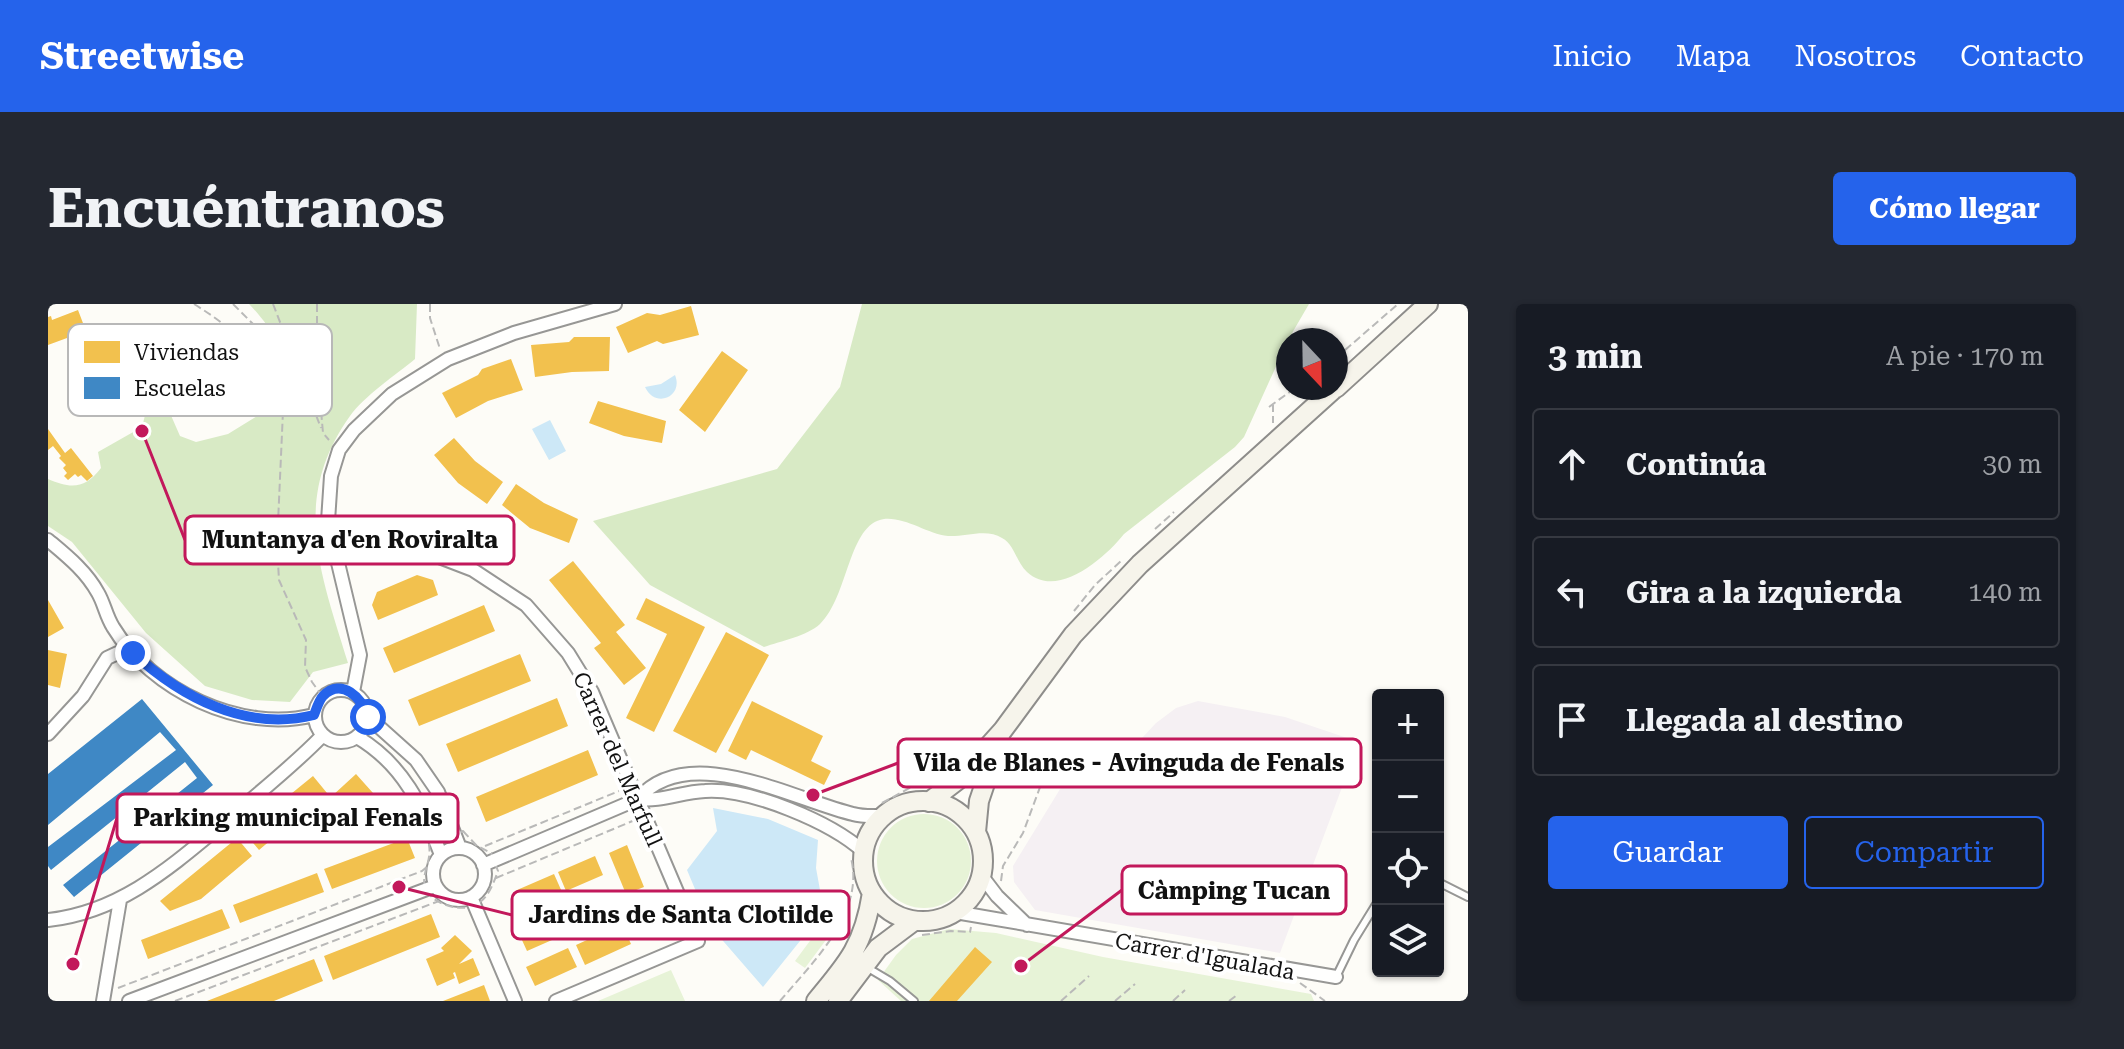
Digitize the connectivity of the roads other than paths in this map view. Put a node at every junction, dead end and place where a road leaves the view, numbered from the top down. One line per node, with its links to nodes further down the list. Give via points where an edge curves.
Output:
1 (615, 304): 6 (street, via 514,333 448,359 392,394 339,450 329,496)
2 (1428, 304): 3 (main road)
3 (1348, 377)
4 (1323, 400): 13 (main road, via 1140,564 1073,635)
5 (48, 540): 7 (street, via 80,567)
6 (332, 541): 10 (street, via 360,655); 17 (street, Carrer del Marfull, via 358,538 413,547 473,570 526,605 568,653 592,692)
7 (112, 626): 8 (street); 9 (street)
8 (133, 653): 9 (street, via 122,651); 11 (street, via 179,690 211,706 263,718)
9 (107, 658): 14 (street, via 83,696)
10 (353, 692): 11 (street, via 336,690 322,696); 12 (street)
11 (314, 715): 15 (street)
12 (368, 717): 16 (street); 21 (street, via 416,760 438,792)
13 (1003, 730): 18 (main road, via 959,779); 20 (main road, via 979,801)
14 (48, 734)
15 (322, 736): 16 (street, via 333,742); 30 (street, via 162,874)
16 (357, 737): 22 (street, via 396,768 415,793)
17 (638, 799): 19 (street, via 653,785 711,773 760,782 857,816); 23 (street, via 654,802 709,790 755,798 809,817 848,837); 24 (street); 44 (street, Carrer del Marfull, via 698,941)
18 (929, 802): 19 (main road, via 903,805); 20 (main road, via 956,811)
19 (884, 816): 23 (main road, via 870,832)
20 (976, 832): 25 (main road)
21 (460, 848): 22 (street); 24 (street)
22 (439, 849): 27 (street)
23 (864, 852): 28 (main road)
24 (489, 863): 31 (street)
25 (981, 875): 33 (main road, via 973,894); 36 (street)
26 (1444, 885): 29 (lane)
27 (430, 887): 31 (street, via 454,900); 39 (street)
28 (872, 893): 35 (main road, via 892,913); 45 (main road, via 859,945)
29 (1468, 897)
30 (120, 900): 34 (street); 40 (street)
31 (472, 901): 43 (street)
32 (1376, 905): 38 (lane)
33 (955, 912): 35 (main road, via 933,921); 36 (street, Carrer d'Igualada)
34 (48, 920)
35 (914, 921): 37 (main road, via 892,935)
36 (1027, 925): 38 (street, Carrer d'Igualada)
37 (865, 966): 46 (main road); 47 (lane)
38 (1336, 977)
39 (159, 989): 41 (street); 42 (street)
40 (104, 997)
41 (129, 1001)
42 (169, 1001)
43 (515, 1001)
44 (556, 1001)
45 (816, 1001)
46 (838, 1001)
47 (914, 1001)

